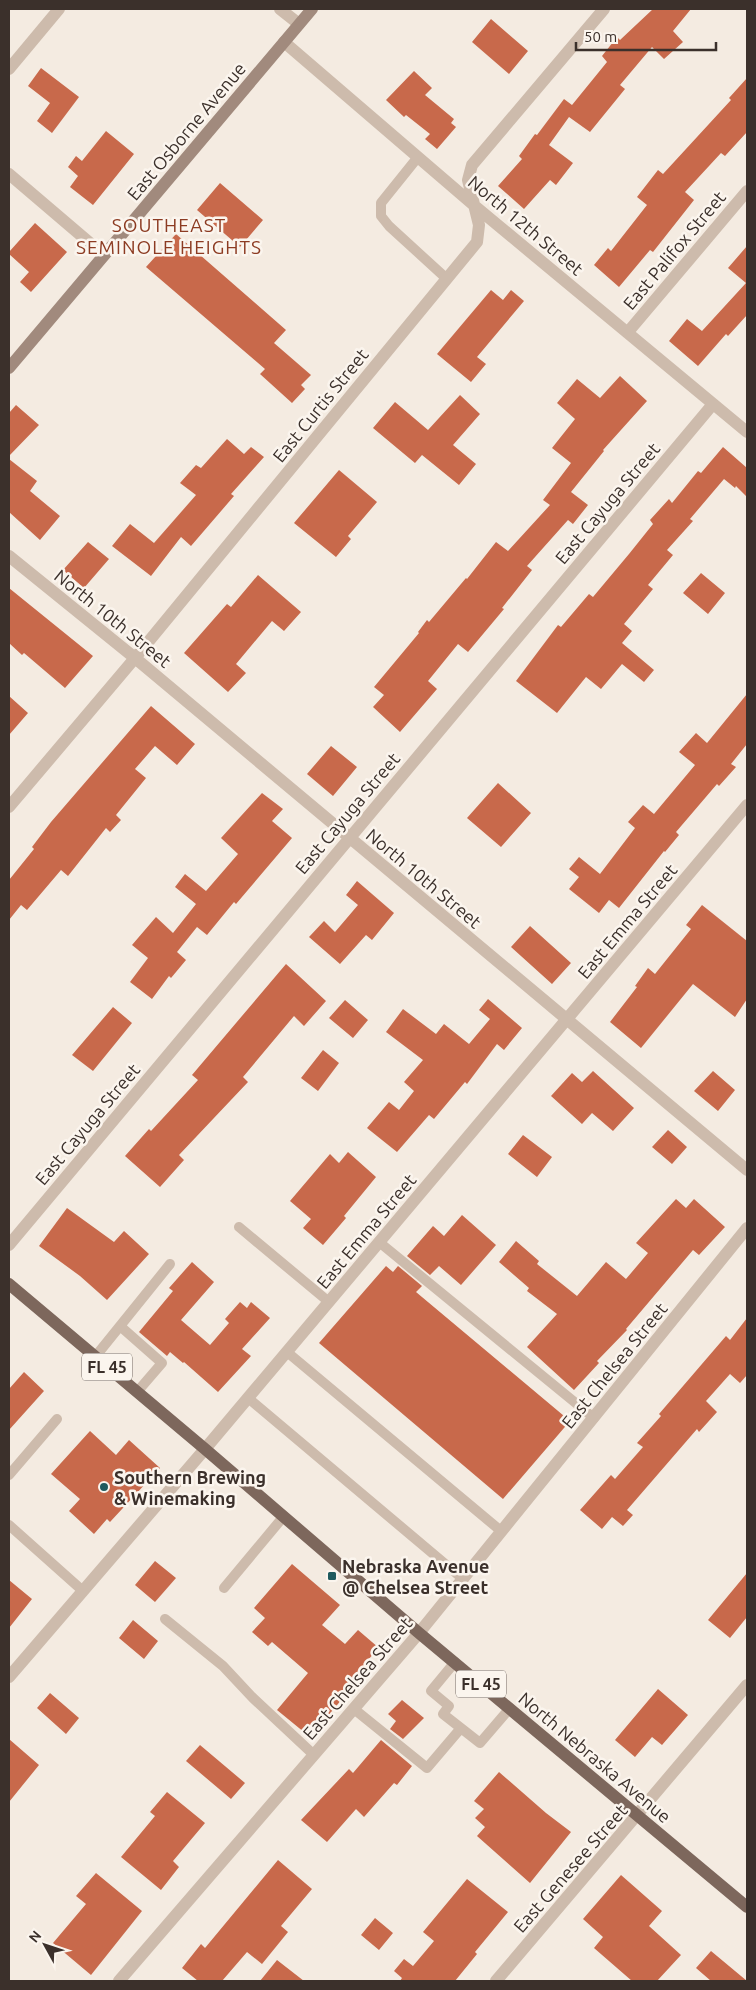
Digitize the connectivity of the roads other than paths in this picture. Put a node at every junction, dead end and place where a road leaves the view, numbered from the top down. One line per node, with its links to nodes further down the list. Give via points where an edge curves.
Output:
1 (59, 9): 7 (street)
2 (280, 9): 5 (street)
3 (312, 9): 5 (street, East Osborne Avenue)
4 (604, 9): 11 (street, East Curtis Street, via 472,165 468,180)
5 (299, 24): 6 (street, East Osborne Avenue)
6 (284, 42): 8 (street, North 12th Street); 12 (street, East Osborne Avenue)
7 (9, 69)
8 (418, 157): 11 (street, North 12th Street); 13 (lane, via 382,203 381,216)
9 (9, 174): 12 (street)
10 (747, 191): 14 (street, East Palifox Street)
11 (476, 207): 13 (street, East Curtis Street, via 477,242); 14 (street, North 12th Street)
12 (104, 255): 15 (street, East Osborne Avenue)
13 (446, 279): 19 (street, East Curtis Street)
14 (628, 332): 16 (street, North 12th Street)
15 (9, 368)
16 (713, 404): 17 (street, North 12th Street); 22 (street, East Cayuga Street)
17 (747, 432)
18 (9, 556): 19 (street, North 10th Street)
19 (135, 658): 21 (street, East Curtis Street); 22 (street, North 10th Street)
20 (747, 805): 23 (street, East Emma Street)
21 (9, 807)
22 (349, 838): 23 (street, North 10th Street); 28 (street, East Cayuga Street)
23 (567, 1019): 24 (street, North 10th Street); 27 (street, East Emma Street)
24 (747, 1170)
25 (239, 1227): 31 (lane)
26 (747, 1228): 37 (street, East Chelsea Street)
27 (379, 1242): 31 (street, East Emma Street); 37 (lane)
28 (9, 1246)
29 (170, 1264): 32 (lane)
30 (9, 1284): 34 (main road, North Nebraska Avenue / FL 45)
31 (329, 1302): 33 (street, East Emma Street)
32 (120, 1326): 34 (lane); 35 (lane, via 162,1363)
33 (287, 1352): 36 (street, East Emma Street); 43 (lane)
34 (96, 1357): 35 (main road, North Nebraska Avenue / FL 45)
35 (137, 1392): 39 (main road, North Nebraska Avenue / FL 45)
36 (248, 1398): 39 (street, East Emma Street); 44 (lane)
37 (594, 1418): 43 (street, East Chelsea Street)
38 (57, 1419): 40 (lane)
39 (205, 1449): 41 (main road, North Nebraska Avenue / FL 45); 46 (street, East Emma Street)
40 (9, 1475)
41 (284, 1516): 45 (lane); 48 (main road, North Nebraska Avenue / FL 45)
42 (9, 1526): 46 (lane)
43 (501, 1531): 44 (street, East Chelsea Street)
44 (463, 1579): 48 (street, East Chelsea Street)
45 (224, 1588)
46 (83, 1591): 50 (street, East Emma Street)
47 (165, 1619): 55 (lane, via 223,1666)
48 (420, 1633): 49 (main road, North Nebraska Avenue / FL 45); 53 (street, East Chelsea Street)
49 (455, 1662): 52 (main road, North Nebraska Avenue / FL 45); 54 (lane, via 431,1691 449,1706 443,1714)
50 (9, 1677)
51 (747, 1685): 56 (street, East Genesee Street)
52 (510, 1708): 54 (lane, via 480,1744); 56 (main road, North Nebraska Avenue / FL 45)
53 (354, 1709): 54 (lane, via 427,1768); 55 (street, East Chelsea Street)
54 (461, 1728)
55 (314, 1755): 58 (street, East Chelsea Street)
56 (638, 1815): 57 (main road, North Nebraska Avenue / FL 45); 59 (street, East Genesee Street)
57 (747, 1907)
58 (119, 1981)
59 (496, 1981)

